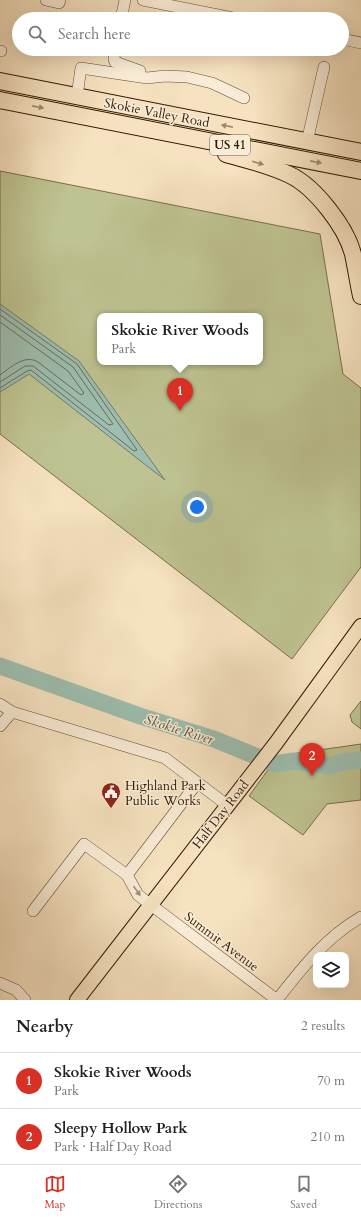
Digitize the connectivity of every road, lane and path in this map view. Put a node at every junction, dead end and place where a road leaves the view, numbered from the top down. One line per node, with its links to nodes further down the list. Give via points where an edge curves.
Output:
1 (46, 0): 2 (street, via 60,3)
2 (60, 0)
3 (125, 0): 5 (street)
4 (143, 0): 6 (street)
5 (122, 12)
6 (203, 12)
7 (349, 41): 8 (street)
8 (361, 43)
9 (114, 56): 11 (street, via 119,65)
10 (324, 67): 17 (street)
11 (162, 77): 13 (street, via 147,78 81,68); 14 (street, via 187,77 212,83)
12 (0, 81): 13 (highway, Skokie Valley Road / US 41)
13 (77, 96): 17 (highway, Skokie Valley Road / US 41, one-way to 13)
14 (244, 98)
15 (0, 100): 16 (highway, Skokie Valley Road / US 41, one-way to 16)
16 (99, 119): 19 (highway, Skokie Valley Road / US 41, one-way to 19); 20 (highway, one-way to 20, via 291,175 320,199 346,235 353,253)
17 (307, 142): 18 (highway, Skokie Valley Road / US 41)
18 (361, 152)
19 (361, 171)
20 (361, 296)
21 (361, 626): 26 (main road, Half Day Road, via 276,743)
22 (0, 704): 23 (street)
23 (12, 712): 24 (street); 25 (street, via 165,758)
24 (0, 726)
25 (197, 783): 26 (street); 27 (street)
26 (227, 805): 28 (main road, Half Day Road)
27 (128, 875): 28 (street, Summit Avenue, one-way to 28, via 138,894); 29 (street, via 84,844)
28 (150, 904): 33 (main road, Half Day Road); 34 (street, Summit Avenue)
29 (33, 911)
30 (361, 918): 34 (street, via 326,941)
31 (0, 983): 32 (street, via 16,990)
32 (25, 1000)
33 (77, 1000)
34 (277, 1000)

